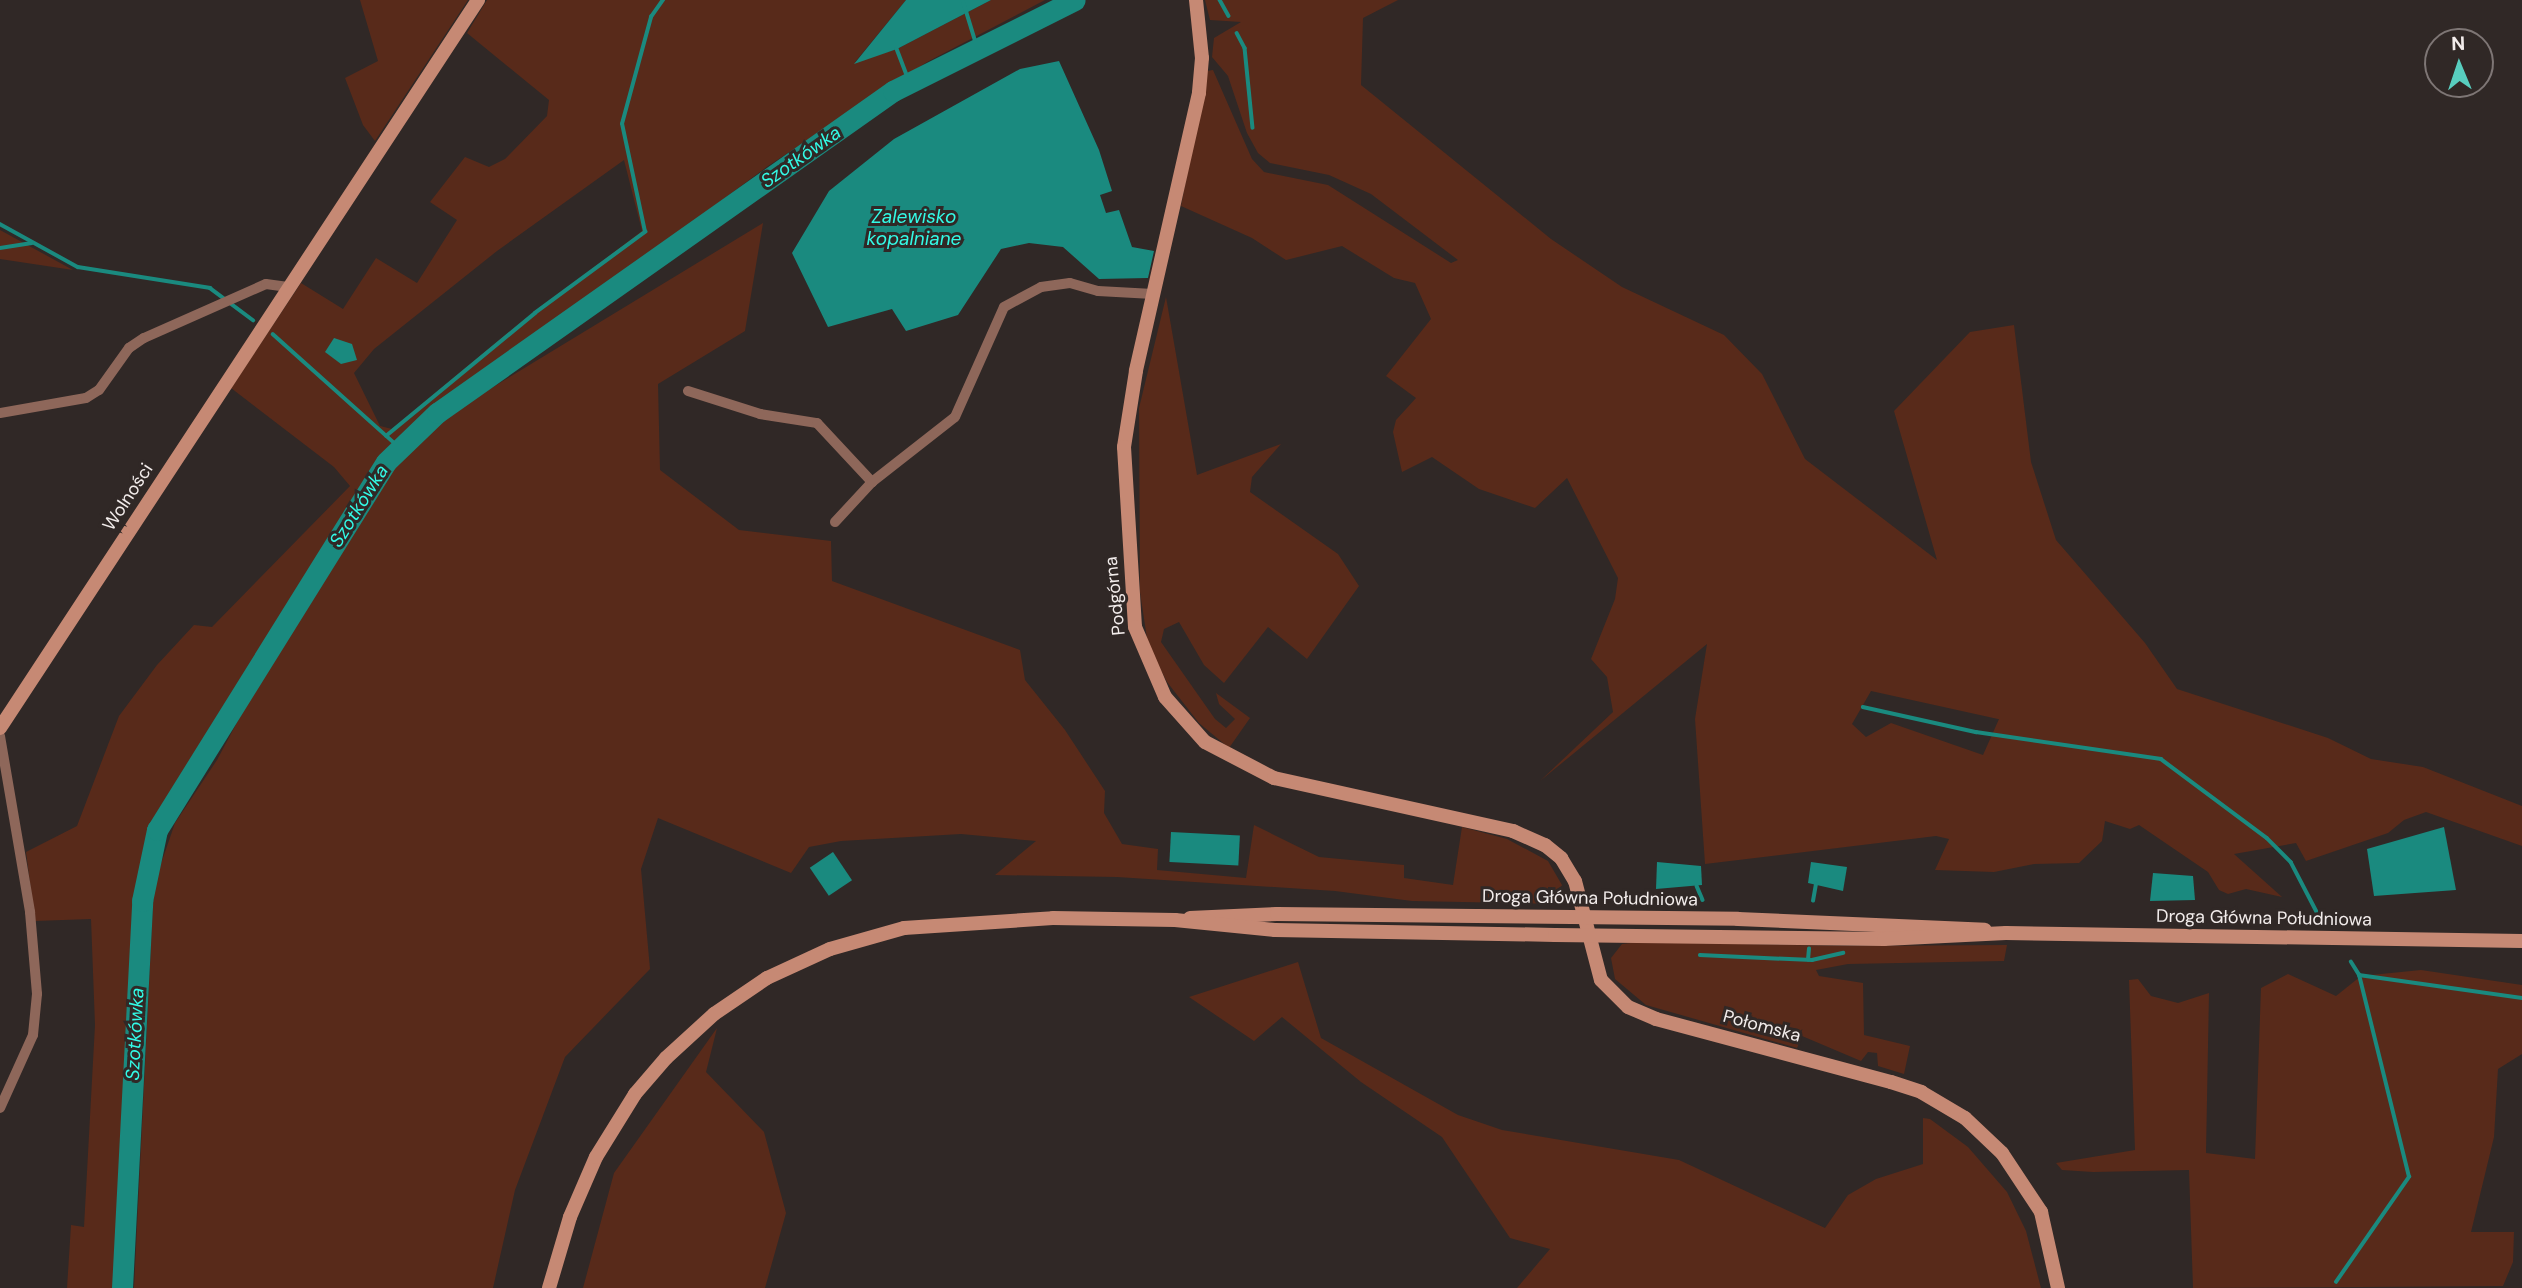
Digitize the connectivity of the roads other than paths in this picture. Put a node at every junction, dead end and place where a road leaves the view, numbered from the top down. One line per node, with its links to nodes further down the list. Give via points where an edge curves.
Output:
1 (478, 0): 3 (main road, Wolności)
2 (1196, 0): 4 (main road, Podgórna, via 1202,58 1199,93)
3 (279, 285): 6 (street, via 229,301 137,342 99,390 86,398); 9 (main road, Wolności)
4 (1153, 294): 7 (street, via 1098,291 1070,284 1041,287 1004,307 956,417); 11 (main road, Podgórna, via 1124,447 1135,627 1165,697 1205,742 1250,768 1274,778)
5 (688, 391): 7 (street, via 760,414 817,423)
6 (0, 414)
7 (872, 482): 8 (street)
8 (835, 522)
9 (0, 728)
10 (0, 736): 17 (street, via 30,912 37,994 33,1035)
11 (1452, 817): 12 (main road, Połomska, via 1525,835 1554,852 1571,873)
12 (1583, 918): 13 (main road, Droga Główna Południowa, via 1277,914); 14 (main road, Droga Główna Południowa, via 1895,923); 15 (main road, Połomska)
13 (1175, 920): 15 (main road, Droga Główna Południowa, via 1275,930); 18 (main road, Droga Główna Południowa, via 998,919 904,928 830,949 767,978 687,1037 635,1094 583,1185)
14 (2006, 933): 15 (main road, Droga Główna Południowa, via 1884,939); 16 (main road, Droga Główna Południowa)
15 (1590, 935): 19 (main road, Połomska, via 1601,980 1628,1007 1891,1082 1921,1092 1965,1118 2002,1153 2041,1212)
16 (2522, 941)
17 (0, 1108)
18 (549, 1288)
19 (2058, 1288)

